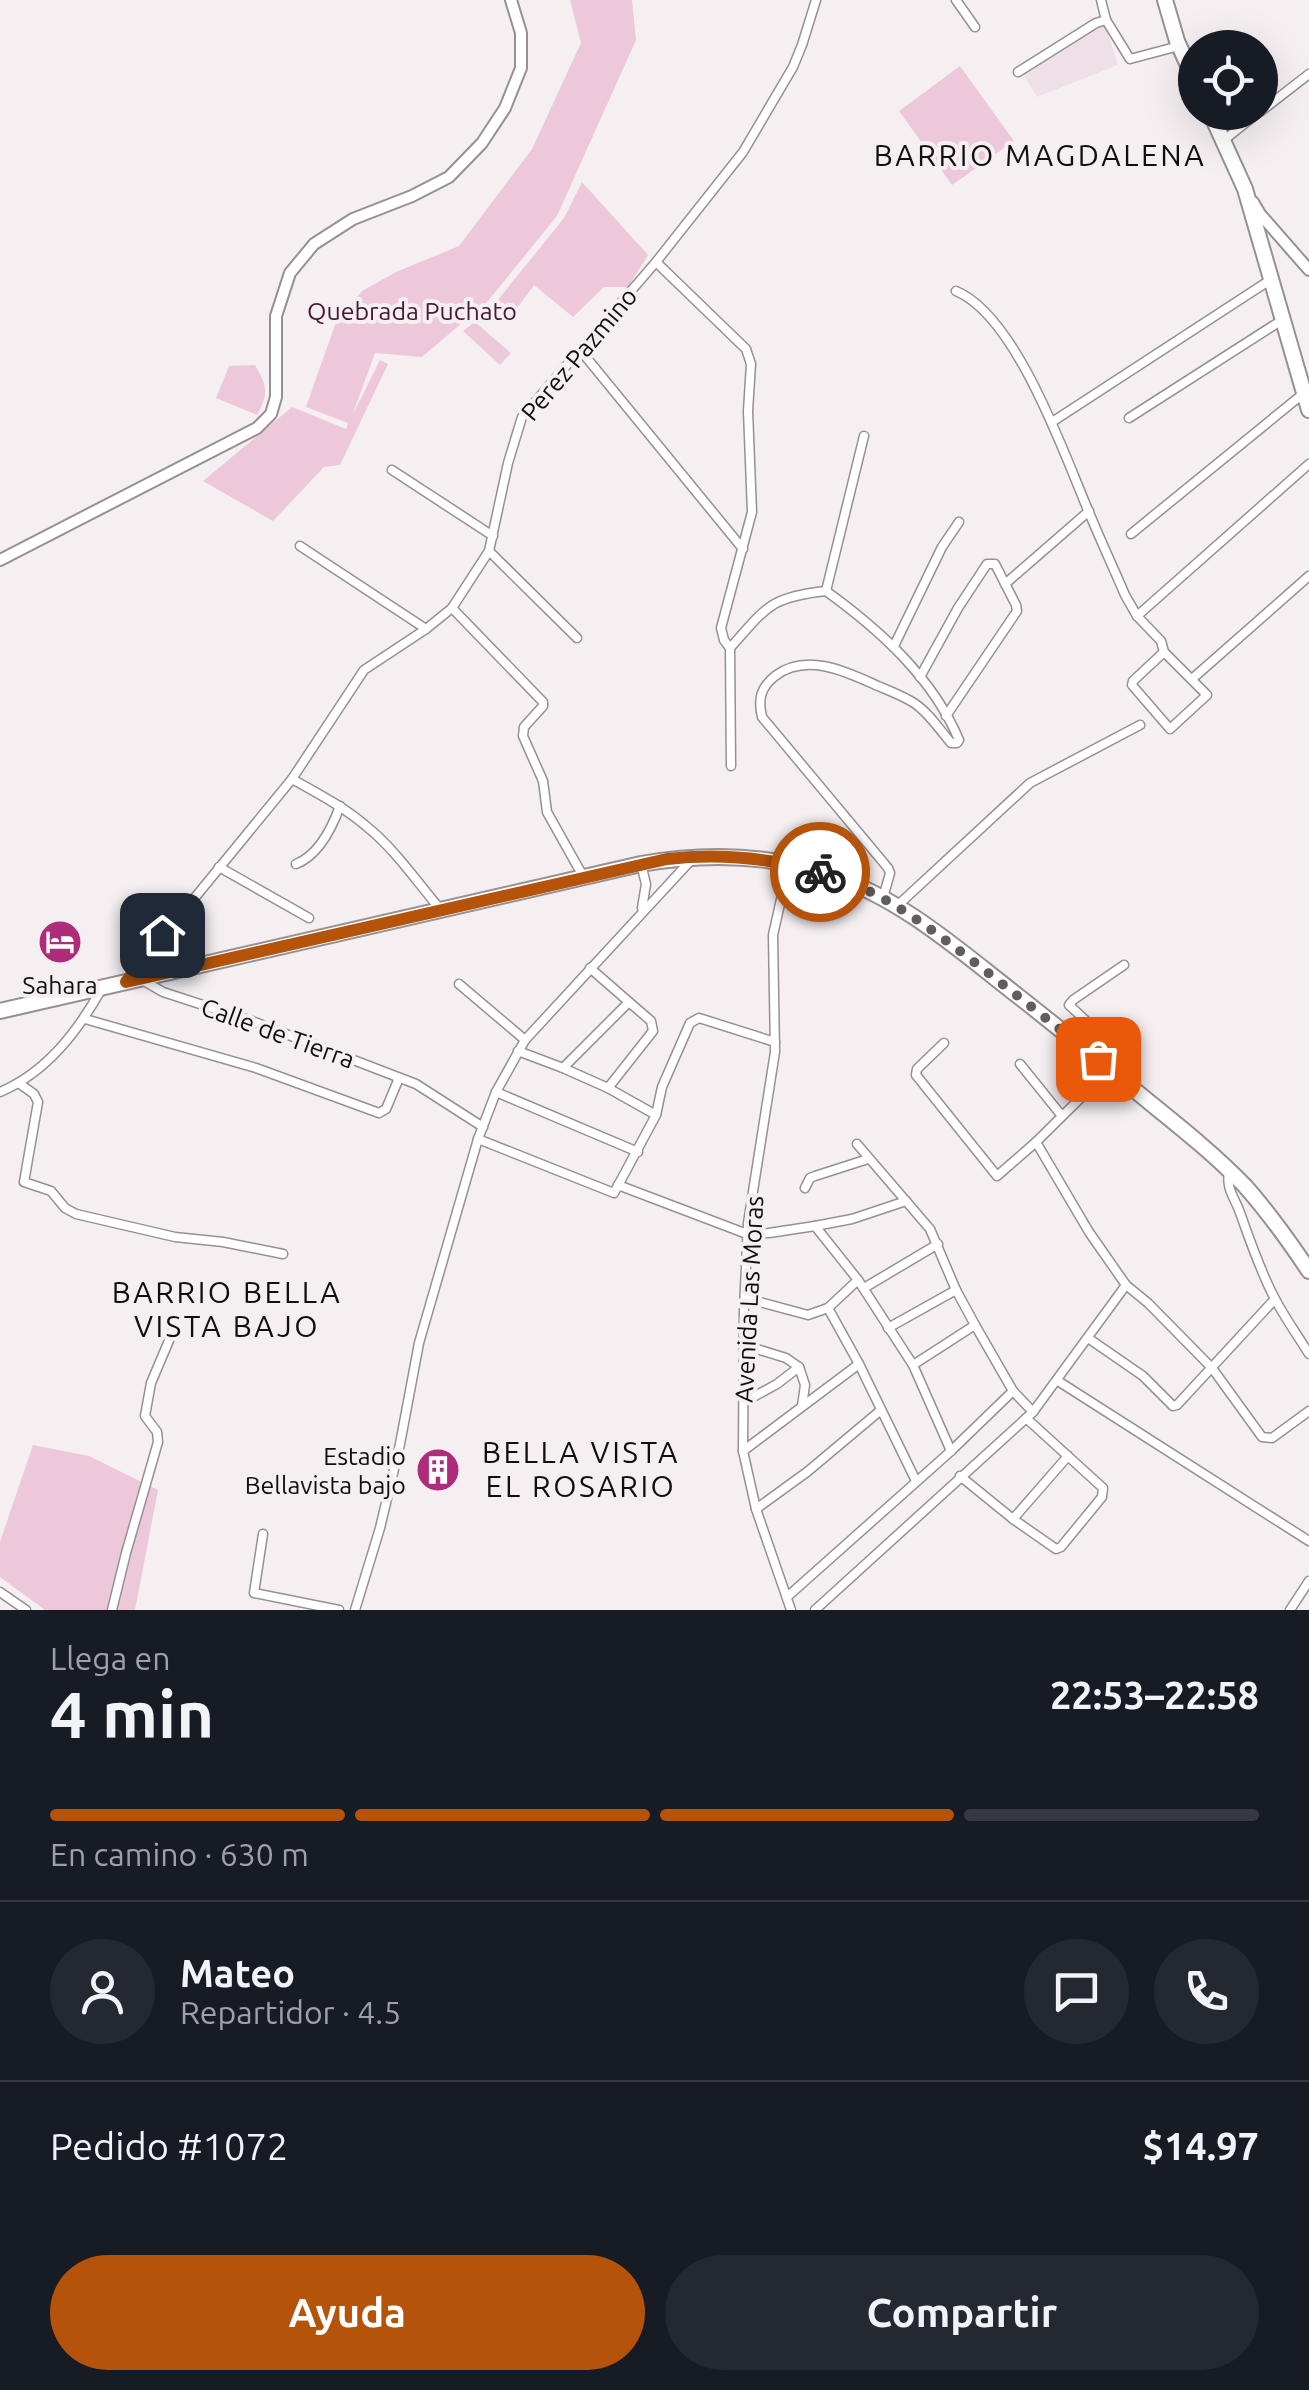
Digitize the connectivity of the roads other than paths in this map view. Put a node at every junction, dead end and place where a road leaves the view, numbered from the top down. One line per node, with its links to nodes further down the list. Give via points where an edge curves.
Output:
1 (511, 0): 37 (main road, via 521,34 520,68 482,142 449,177 353,219 314,244 290,273 276,316 271,414 257,428)
2 (816, 0): 17 (street, Perez Pazmino, via 793,67 743,152)
3 (956, 0): 7 (street)
4 (1101, 0): 6 (street)
5 (1165, 0): 8 (highway)
6 (1106, 20): 9 (street, via 1130,60); 10 (street)
7 (975, 27)
8 (1178, 43)
9 (1178, 46)
10 (1018, 72)
11 (1309, 74): 12 (street)
12 (1278, 98)
13 (1218, 130): 15 (highway)
14 (1237, 130): 15 (street)
15 (1223, 141): 16 (highway)
16 (1245, 189): 18 (main road); 19 (highway)
17 (656, 262): 22 (street, Perez Pazmino); 35 (street, via 750,356 752,512)
18 (1309, 270)
19 (1270, 280): 21 (highway); 26 (street)
20 (956, 291): 26 (street, via 994,320)
21 (1282, 320): 23 (highway); 25 (street)
22 (582, 350): 33 (street, Perez Pazmino, via 522,417); 35 (street)
23 (1304, 394): 24 (highway); 32 (street)
24 (1309, 410)
25 (1130, 418)
26 (1052, 422): 30 (street)
27 (864, 436): 40 (street)
28 (1309, 464): 42 (street)
29 (392, 470): 33 (street)
30 (1089, 511): 39 (street); 42 (street)
31 (958, 522): 45 (street)
32 (1130, 534)
33 (493, 536): 36 (street, Perez Pazmino)
34 (300, 546): 43 (street)
35 (743, 549): 46 (street, via 721,628)
36 (488, 551): 41 (street, Perez Pazmino); 44 (street)
37 (0, 560)
38 (1309, 576): 49 (street)
39 (1005, 584): 48 (street, via 995,564 988,564); 50 (street, via 1015,615)
40 (826, 591): 45 (street); 46 (street, via 770,605)
41 (452, 608): 43 (street, Perez Pazmino); 60 (street, via 544,702 523,736 543,781 546,812)
42 (1137, 616): 47 (street)
43 (426, 629): 53 (street, Perez Pazmino, via 364,670)
44 (577, 638)
45 (894, 646): 48 (street)
46 (730, 648): 52 (street)
47 (1164, 652): 49 (street); 49 (street, via 1132,685 1170,730 1207,694)
48 (920, 677): 50 (street)
49 (1192, 680)
50 (946, 716): 61 (street, via 958,744 915,703 824,666 778,673 760,694 762,717 885,862)
51 (1140, 725): 61 (street, via 1030,783)
52 (731, 766)
53 (292, 779): 54 (street); 59 (street, Perez Pazmino)
54 (340, 806): 56 (street, via 315,851); 62 (street, via 387,845)
55 (695, 856): 57 (highway); 58 (highway); 63 (street)
56 (296, 864)
57 (641, 864): 60 (highway); 63 (street)
58 (789, 864): 61 (highway); 74 (street, Avenida Las Moras, via 773,935)
59 (219, 867): 64 (street); 67 (street, Perez Pazmino)
60 (584, 878): 62 (highway)
61 (890, 902): 79 (highway)
62 (441, 910): 67 (highway)
63 (641, 912): 66 (street)
64 (309, 918)
65 (1124, 965): 79 (street, via 1069,1006 1110,1044)
66 (590, 968): 70 (street); 73 (street)
67 (134, 980): 69 (highway); 80 (street, Calle de Tierra)
68 (459, 984): 73 (street)
69 (102, 988): 71 (highway); 72 (street)
70 (629, 1002): 78 (street); 82 (street, via 653,1031)
71 (0, 1011)
72 (85, 1018): 80 (street, via 256,1068 379,1113); 81 (street)
73 (525, 1040): 76 (street)
74 (775, 1042): 85 (street, via 694,1019); 98 (street, Avenida Las Moras)
75 (944, 1043): 89 (street, via 916,1075 996,1176)
76 (518, 1051): 78 (street); 84 (street)
77 (1020, 1064): 86 (street)
78 (563, 1068): 82 (street)
79 (1110, 1069): 86 (street); 93 (highway)
80 (399, 1078): 87 (street, Calle de Tierra)
81 (20, 1084): 83 (street); 100 (street, via 38,1102 24,1182 56,1194 70,1212)
82 (608, 1088): 85 (street)
83 (0, 1092)
84 (496, 1092): 87 (street); 91 (street)
85 (656, 1114): 91 (street)
86 (1062, 1116): 89 (street)
87 (483, 1127): 88 (street)
88 (478, 1140): 94 (street, via 614,1192); 140 (street, via 419,1343 380,1528)
89 (1036, 1142): 103 (street)
90 (856, 1144): 92 (street)
91 (638, 1152): 94 (street)
92 (868, 1160): 95 (street, via 815,1176); 96 (street)
93 (1230, 1171): 101 (highway); 106 (street, via 1230,1193)
94 (618, 1185): 98 (street)
95 (805, 1188)
96 (906, 1201): 97 (street); 99 (street)
97 (815, 1226): 98 (street); 102 (street)
98 (747, 1234): 105 (street, Avenida Las Moras)
99 (938, 1244): 102 (street); 104 (street)
100 (282, 1254)
101 (1309, 1271)
102 (861, 1284): 107 (street); 109 (street)
103 (1126, 1286): 111 (street); 117 (street)
104 (956, 1290): 108 (street); 109 (street)
105 (744, 1298): 107 (street, via 808,1316); 112 (street, Avenida Las Moras)
106 (1274, 1299): 113 (street); 117 (street)
107 (828, 1308): 114 (street)
108 (974, 1325): 115 (street); 119 (street)
109 (888, 1328): 115 (street)
110 (173, 1331): 138 (street, via 151,1383 145,1416 159,1439)
111 (1088, 1338): 117 (street, via 1173,1406); 118 (street)
112 (744, 1345): 116 (street); 120 (street, Avenida Las Moras)
113 (1309, 1354)
114 (859, 1364): 121 (street); 122 (street)
115 (913, 1365): 125 (street)
116 (798, 1367): 120 (street); 121 (street, via 805,1386)
117 (1212, 1368): 123 (street, via 1262,1437 1272,1438)
118 (1058, 1381): 124 (street); 133 (street)
119 (1012, 1392): 124 (street); 125 (street)
120 (744, 1402): 126 (street, Avenida Las Moras)
121 (802, 1406): 126 (street)
122 (881, 1410): 129 (street); 130 (street)
123 (1309, 1410)
124 (1029, 1415): 127 (street); 128 (street)
125 (951, 1450): 129 (street)
126 (743, 1451): 130 (street, Avenida Las Moras)
127 (1068, 1456): 131 (street); 131 (street, via 1104,1493 1061,1546 1056,1549)
128 (960, 1476): 131 (street); 142 (street)
129 (916, 1481): 136 (street)
130 (756, 1509): 136 (street, Avenida Las Moras)
131 (1013, 1519)
132 (262, 1534): 139 (street, via 254,1593)
133 (1309, 1542)
134 (1309, 1581): 143 (street)
135 (0, 1592): 137 (street)
136 (787, 1596): 141 (street, Avenida Las Moras)
137 (26, 1610)
138 (112, 1610)
139 (339, 1610)
140 (355, 1610)
141 (790, 1610)
142 (815, 1610)
143 (1290, 1610)

